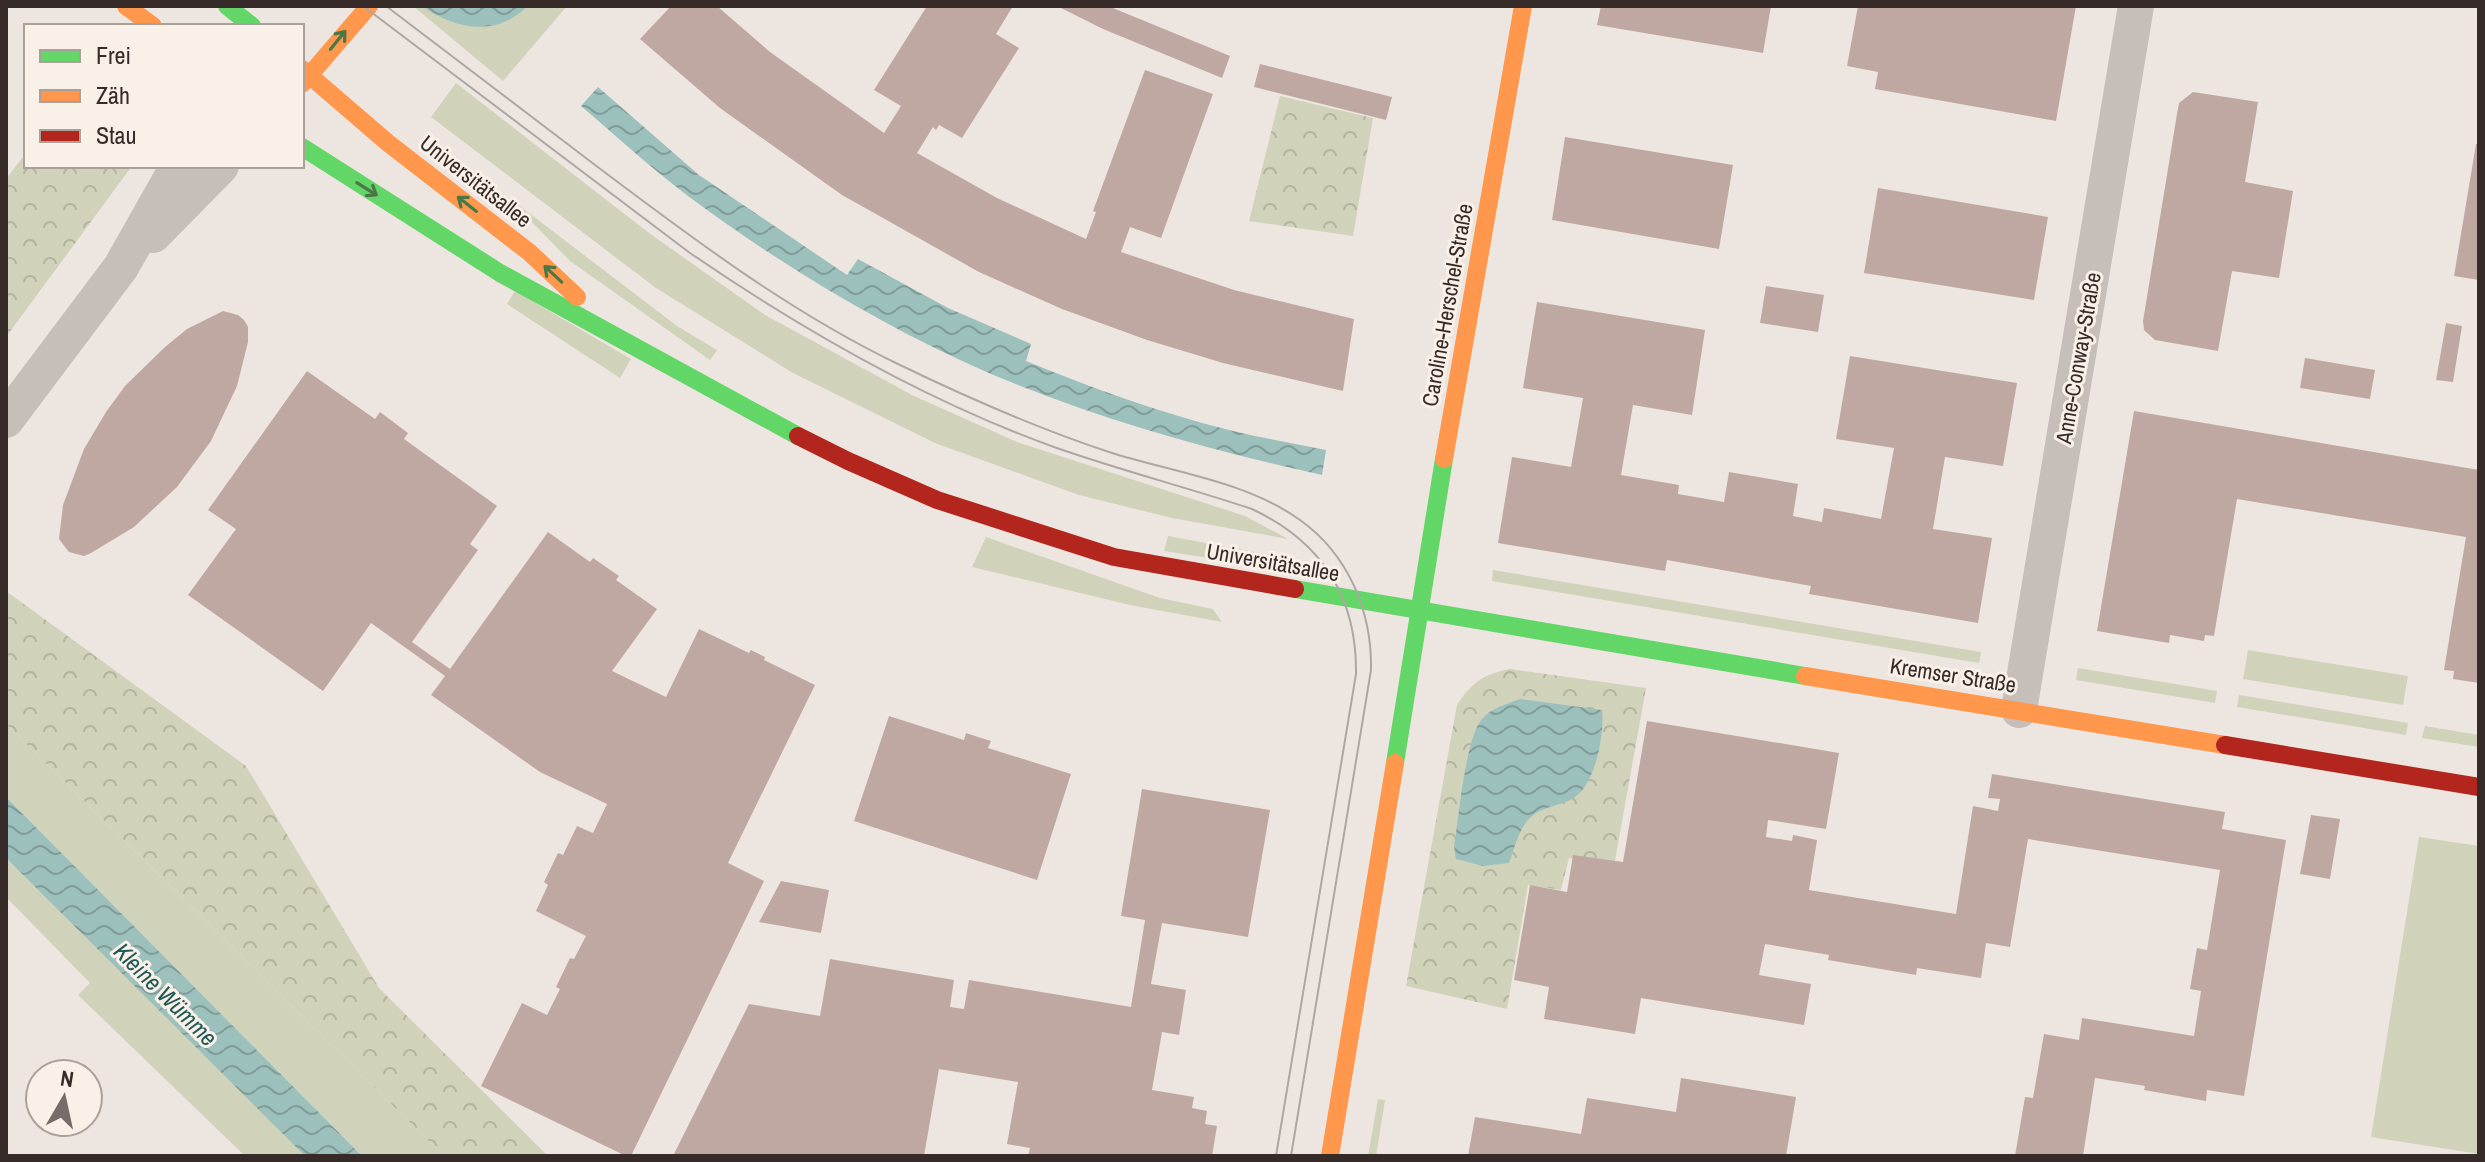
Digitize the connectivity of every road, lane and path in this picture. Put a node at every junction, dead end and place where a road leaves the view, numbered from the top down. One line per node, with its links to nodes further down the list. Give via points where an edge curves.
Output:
1 (126, 6): 6 (street)
2 (227, 6): 7 (street)
3 (369, 6): 8 (street, one-way to 3)
4 (1523, 6): 15 (street, Caroline-Herschel-Straße)
5 (2136, 6): 16 (street, Anne-Conway-Straße)
6 (150, 24)
7 (250, 24)
8 (305, 76): 13 (street, Universitätsallee, one-way to 8, via 529,252)
9 (304, 148): 13 (street, Universitätsallee, one-way to 13, via 500,273)
10 (177, 168): 12 (street)
11 (219, 168): 12 (street)
12 (121, 267): 14 (street)
13 (617, 335): 15 (street, Universitätsallee, via 848,461 948,504 1114,557)
14 (6, 420)
15 (1419, 612): 16 (street, Kremser Straße); 18 (street)
16 (2019, 710): 17 (street, Kremser Straße)
17 (2479, 787)
18 (1330, 1156)

